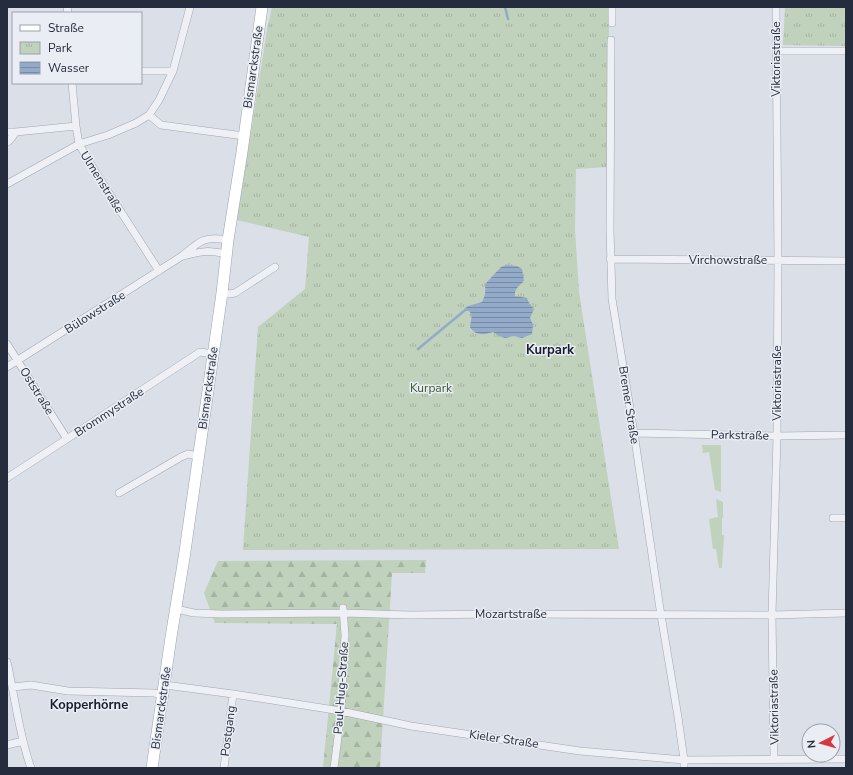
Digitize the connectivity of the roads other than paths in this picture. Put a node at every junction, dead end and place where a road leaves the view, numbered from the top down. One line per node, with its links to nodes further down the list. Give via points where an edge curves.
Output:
1 (190, 7): 10 (street)
2 (262, 7): 16 (main road, Bismarckstraße)
3 (612, 7): 5 (street)
4 (776, 7): 7 (street, Viktoriastraße)
5 (612, 23)
6 (611, 40): 23 (street, Bremer Straße)
7 (776, 51): 8 (street); 24 (street, Viktoriastraße)
8 (846, 51)
9 (142, 71): 10 (street)
10 (172, 71): 12 (street, via 160,100)
11 (72, 84): 13 (street, Ulmenstraße)
12 (149, 115): 16 (street, via 161,124); 18 (street, via 108,135)
13 (76, 126): 15 (street); 18 (street, Ulmenstraße)
14 (7, 132): 15 (street)
15 (16, 132): 17 (street)
16 (244, 136): 20 (main road, Bismarckstraße)
17 (7, 142)
18 (79, 144): 19 (street); 27 (street, Ulmenstraße)
19 (7, 184)
20 (228, 240): 21 (main road, Bismarckstraße); 22 (street, Bülowstraße, via 204,239)
21 (226, 254): 22 (street, Bülowstraße, via 209,251); 28 (main road, Bismarckstraße)
22 (182, 256): 27 (street, Bülowstraße)
23 (610, 259): 24 (street, Virchowstraße); 33 (street, Bremer Straße, via 612,298)
24 (778, 260): 25 (street, Virchowstraße); 35 (street, Viktoriastraße)
25 (846, 261)
26 (275, 267): 28 (street, via 235,293)
27 (159, 271): 31 (street, Bülowstraße)
28 (222, 293): 30 (main road, Bismarckstraße)
29 (7, 344): 31 (street, Oststraße)
30 (213, 354): 36 (street, Brommystraße, via 200,352); 37 (main road, Bismarckstraße)
31 (18, 360): 32 (street, Bülowstraße); 36 (street, Oststraße)
32 (7, 367)
33 (634, 433): 35 (street, Parkstraße); 45 (street, Bremer Straße)
34 (846, 435): 35 (street, Parkstraße)
35 (776, 436): 46 (street, Viktoriastraße)
36 (67, 439): 38 (street, Brommystraße)
37 (198, 456): 39 (street, via 188,454 181,457); 42 (main road, Bismarckstraße)
38 (7, 478)
39 (119, 493)
40 (833, 518): 41 (street)
41 (846, 518)
42 (176, 610): 43 (street, Mozartstraße, via 221,614); 49 (main road, Bismarckstraße)
43 (343, 611): 45 (street, Mozartstraße, via 410,615); 52 (street, Paul-Hug-Straße, via 345,635)
44 (846, 613): 46 (street, Mozartstraße)
45 (661, 614): 46 (street, Mozartstraße); 57 (street, Bremer Straße)
46 (772, 615): 55 (street, Viktoriastraße)
47 (7, 662): 48 (street)
48 (13, 688): 49 (street, Kieler Straße, via 31,685 68,691 154,693); 51 (street)
49 (164, 690): 50 (street, Kieler Straße); 59 (main road, Bismarckstraße)
50 (233, 694): 52 (street, Kieler Straße); 60 (street, Postgang)
51 (11, 698): 53 (street)
52 (341, 711): 57 (street, Kieler Straße, via 411,726 580,750); 61 (street, Paul-Hug-Straße)
53 (23, 741): 54 (street); 58 (street)
54 (7, 745)
55 (774, 759): 56 (street, Kieler Straße); 57 (street, Kieler Straße)
56 (846, 759)
57 (684, 760): 62 (street, Bremer Straße)
58 (31, 768)
59 (152, 768)
60 (224, 768)
61 (334, 768)
62 (684, 768)

